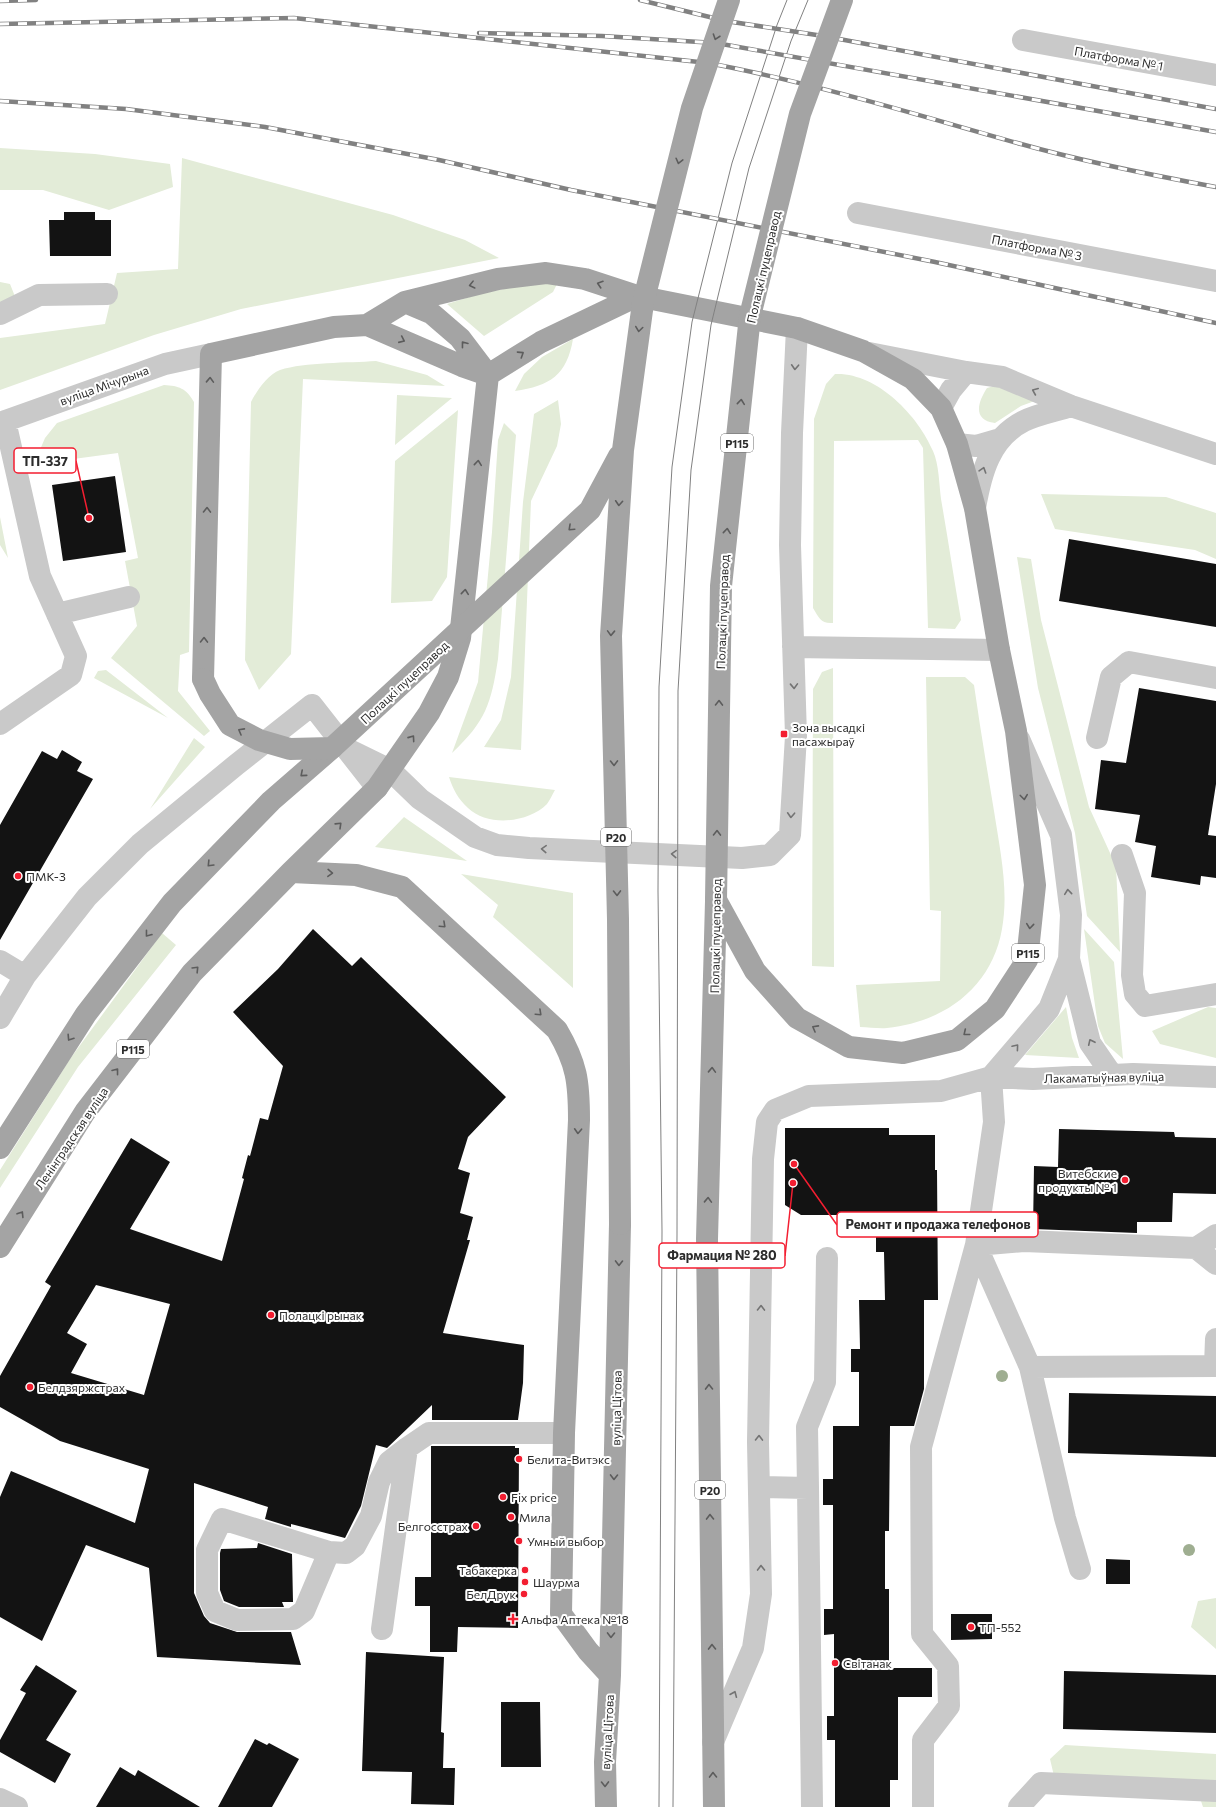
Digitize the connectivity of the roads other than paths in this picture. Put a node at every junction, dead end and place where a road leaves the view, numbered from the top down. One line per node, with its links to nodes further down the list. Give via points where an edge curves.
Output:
1 (729, 0): 22 (main road, Полацкі пуцеправод, one-way to 22, bridge, via 692,108 643,303)
2 (842, 0): 38 (main road, Полацкі пуцеправод / Р115, one-way to 2, bridge, via 721,586 750,316 800,114)
3 (1022, 40): 4 (street, Платформа № 1)
4 (1216, 76)
5 (858, 213): 6 (street, Платформа № 3)
6 (1216, 281)
7 (107, 294): 10 (street, via 39,295)
8 (637, 296): 9 (main road, one-way to 9, via 585,279 546,273 498,279); 12 (main road, Р115); 16 (main road, one-way to 8, via 541,342)
9 (405, 302): 11 (main road); 16 (main road, one-way to 9, via 460,338 431,313)
10 (0, 314)
11 (367, 325): 14 (main road, via 334,327); 16 (main road, one-way to 16)
12 (797, 328): 13 (main road, Р115); 27 (street, one-way to 27, via 790,545)
13 (863, 351): 15 (street); 18 (main road, Р115, via 913,379)
14 (211, 354): 19 (street, вуліца Мічурына, via 165,364); 33 (main road, one-way to 14, bridge, via 290,749 259,740 230,724 203,679)
15 (966, 372): 17 (street, one-way to 15, via 1002,377); 18 (street, via 951,390)
16 (488, 375): 34 (main road, Р115, one-way to 16, via 429,713 448,677 460,638)
17 (1071, 406): 20 (street, via 1024,421); 23 (street)
18 (941, 408): 21 (main road, Р115)
19 (3, 422): 26 (street, via 40,576)
20 (1000, 439): 21 (street, via 976,446); 24 (street, one-way to 20, via 987,458)
21 (956, 444): 24 (main road, Р115)
22 (623, 450): 33 (main road, Полацкі пуцеправод, one-way to 33, bridge, via 590,510); 48 (main road, Полацкі пуцеправод / Р20, one-way to 48, bridge, via 611,636 618,919)
23 (1216, 454)
24 (975, 508): 28 (main road, Р115)
25 (129, 597): 26 (street)
26 (57, 614): 30 (street, via 76,656 70,675)
27 (793, 647): 28 (street); 34 (street, one-way to 34, via 796,736 790,835 770,855 742,858 529,848 497,844 475,837 452,822 420,799)
28 (999, 650): 31 (main road, Р115)
29 (1216, 678): 32 (street, via 1129,662 1111,677)
30 (0, 724)
31 (1016, 730): 38 (main road, Р115, one-way to 38, via 1035,885 1027,960 995,1009 957,1040 903,1053 849,1047 797,1018 755,971); 39 (street, one-way to 31, via 1070,915 1062,836)
32 (1097, 738)
33 (340, 749): 34 (street); 35 (street); 41 (street, via 312,705 140,844 87,897); 47 (main road, Полацкі пуцеправод, one-way to 47, via 271,801 172,903 86,1014)
34 (390, 770): 35 (main road, Р115)
35 (377, 788): 37 (main road, Р115, one-way to 35)
36 (1122, 855): 42 (street, via 1136,893 1132,975 1135,994 1145,1006)
37 (291, 872): 51 (main road, Ленінградская вуліца / Р115, one-way to 37, via 85,1112 192,973); 58 (main road, one-way to 58, via 356,875 402,887 557,1030 568,1048 574,1064 579,1094 579,1120)
38 (716, 900): 66 (main road, Полацкі пуцеправод / Р20, one-way to 38, via 707,1239)
39 (1069, 959): 44 (street, one-way to 39, via 1090,1043); 45 (street, one-way to 39, via 1049,1009)
40 (0, 961): 41 (street)
41 (25, 976): 43 (street)
42 (1216, 994)
43 (0, 1018)
44 (1112, 1075): 45 (street, Лакаматыўная вуліца); 46 (street, Лакаматыўная вуліца)
45 (991, 1077): 50 (street, via 994,1122); 60 (street, Лакаматыўная вуліца, one-way to 45, via 763,1159 767,1122 775,1110 809,1096 941,1091)
46 (1216, 1077)
47 (0, 1148)
48 (620, 1224): 65 (main road, вуліца Цітова / Р20, one-way to 65)
49 (1216, 1235): 52 (street)
50 (976, 1244): 52 (street, via 1024,1242); 56 (street); 73 (street, via 921,1447 922,1634 948,1666 949,1706 923,1740)
51 (0, 1247)
52 (1196, 1248): 54 (street)
53 (827, 1258): 61 (street, via 825,1382 807,1427)
54 (1216, 1264)
55 (1216, 1339): 57 (street)
56 (1030, 1366): 57 (street); 63 (street, via 1065,1518)
57 (1216, 1366)
58 (564, 1433): 59 (street, via 429,1433); 65 (main road, via 561,1614 588,1651)
59 (407, 1448): 62 (street, via 389,1462 379,1482 371,1516 355,1546 346,1553); 64 (street)
60 (759, 1488): 61 (street); 66 (street, Лакаматыўная вуліца, one-way to 60, via 753,1648 761,1594)
61 (808, 1488): 72 (street)
62 (330, 1552): 62 (street, via 222,1519 207,1550 207,1593 216,1611 237,1620 293,1619 304,1611)
63 (1080, 1569)
64 (382, 1629)
65 (610, 1675): 70 (main road, вуліца Цітова / Р20, one-way to 70, via 605,1762)
66 (713, 1742): 71 (main road, Р20, one-way to 66)
67 (1216, 1790): 74 (street, via 1041,1783)
68 (0, 1799): 69 (street)
69 (17, 1807)
70 (606, 1807)
71 (714, 1807)
72 (812, 1807)
73 (923, 1807)
74 (1019, 1807)

